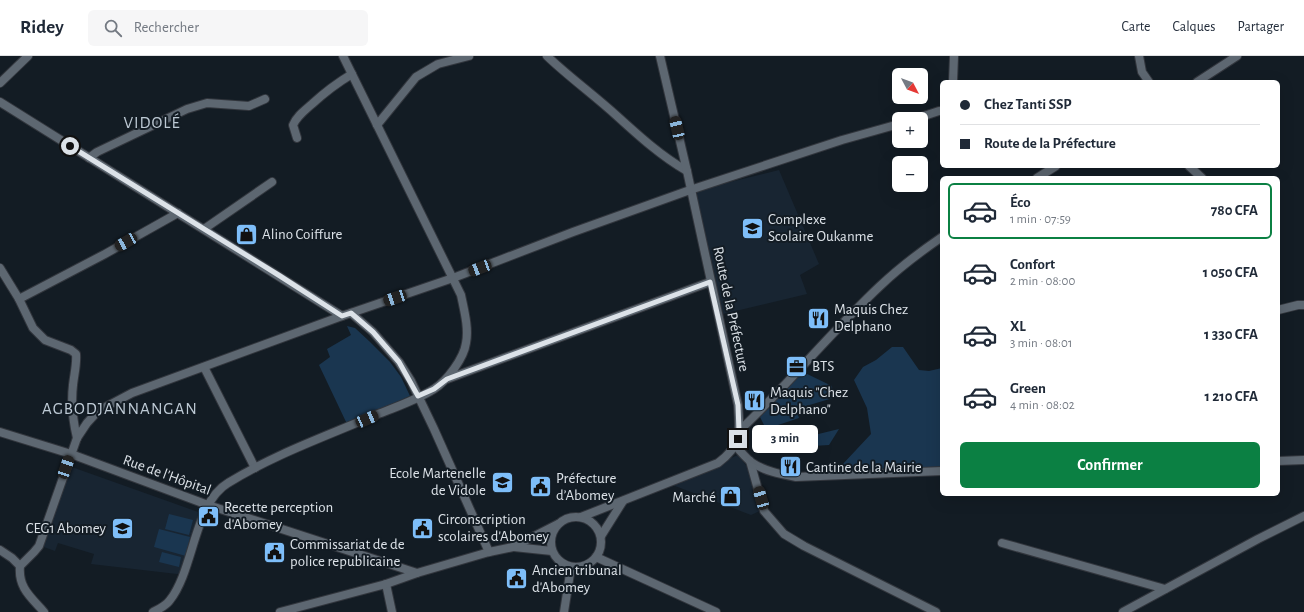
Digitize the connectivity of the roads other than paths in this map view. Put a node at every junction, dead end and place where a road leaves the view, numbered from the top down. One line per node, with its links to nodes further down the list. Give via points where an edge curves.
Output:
1 (28, 56): 13 (street)
2 (343, 56): 9 (street)
3 (468, 56): 18 (street, via 438,64 416,77)
4 (547, 56): 24 (street, via 630,129)
5 (660, 56): 24 (street, Route de la Préfecture)
6 (954, 56): 10 (street)
7 (1139, 56): 11 (street, via 1142,72)
8 (1237, 56): 12 (street)
9 (352, 74): 18 (street); 20 (street, via 336,83 295,119 293,126)
10 (954, 80)
11 (1148, 80)
12 (1200, 80)
13 (0, 83)
14 (265, 98): 21 (street, via 249,106 212,102 194,107 162,120)
15 (0, 102): 21 (street)
16 (940, 110): 17 (street)
17 (928, 114)
18 (377, 125): 33 (street)
19 (892, 126): 28 (street)
20 (297, 138)
21 (89, 158): 29 (street)
22 (1053, 168): 25 (street)
23 (1191, 168): 26 (street)
24 (687, 171): 28 (street, Route de la Préfecture)
25 (1040, 176)
26 (1200, 176)
27 (272, 182): 30 (street)
28 (690, 190): 33 (street); 34 (street, Route de la Préfecture)
29 (178, 213): 30 (street); 35 (street)
30 (204, 229): 39 (street)
31 (940, 238): 43 (street, via 917,254 857,308)
32 (0, 268): 35 (street)
33 (453, 278): 38 (street); 41 (street, via 461,295 466,344 457,365)
34 (710, 282): 41 (street); 43 (street, Route de la Préfecture, via 738,405)
35 (19, 299): 45 (street, via 37,333 45,340 76,354 72,386)
36 (1304, 305): 37 (street)
37 (1280, 310)
38 (351, 313): 39 (street); 42 (street, via 373,332 399,362)
39 (342, 316): 40 (street)
40 (204, 367): 45 (street, via 132,393 98,411); 51 (street)
41 (447, 379): 42 (street, via 434,389)
42 (418, 396): 51 (street); 63 (street)
43 (739, 431): 46 (street, Route de la Préfecture)
44 (0, 432): 47 (street, Rue de l'Hôpital)
45 (77, 438): 47 (street)
46 (735, 445): 49 (street); 53 (street, Route de la Préfecture, via 718,463)
47 (71, 454): 54 (street, Rue de l'Hôpital); 65 (street, via 39,546)
48 (1304, 460): 50 (street)
49 (750, 461): 52 (street, via 771,471 796,477); 77 (street, via 764,511 784,534)
50 (1280, 461)
51 (255, 468): 54 (street, via 220,488)
52 (940, 471)
53 (624, 500): 56 (street, Route de la Préfecture); 58 (street)
54 (208, 505): 67 (street, Rue de l'Hôpital); 70 (street, via 183,577)
55 (1304, 516): 69 (street)
56 (581, 517): 57 (street, via 568,518); 58 (street, via 591,522)
57 (558, 524): 60 (street); 62 (street, via 552,534)
58 (601, 536): 64 (street, via 601,547)
59 (1002, 543): 69 (street)
60 (513, 547): 62 (street); 63 (street)
61 (0, 550): 65 (street)
62 (552, 551): 66 (street, via 560,562)
63 (490, 552): 67 (street)
64 (596, 557): 66 (street, via 588,565); 76 (street)
65 (20, 566): 71 (street, via 21,584)
66 (571, 567): 75 (street)
67 (417, 573): 68 (street)
68 (386, 584): 73 (street); 74 (street)
69 (1165, 590): 78 (street)
70 (167, 609): 72 (street)
71 (44, 612)
72 (153, 612)
73 (280, 612)
74 (392, 612)
75 (564, 612)
76 (716, 612)
77 (936, 612)
78 (1123, 612)

